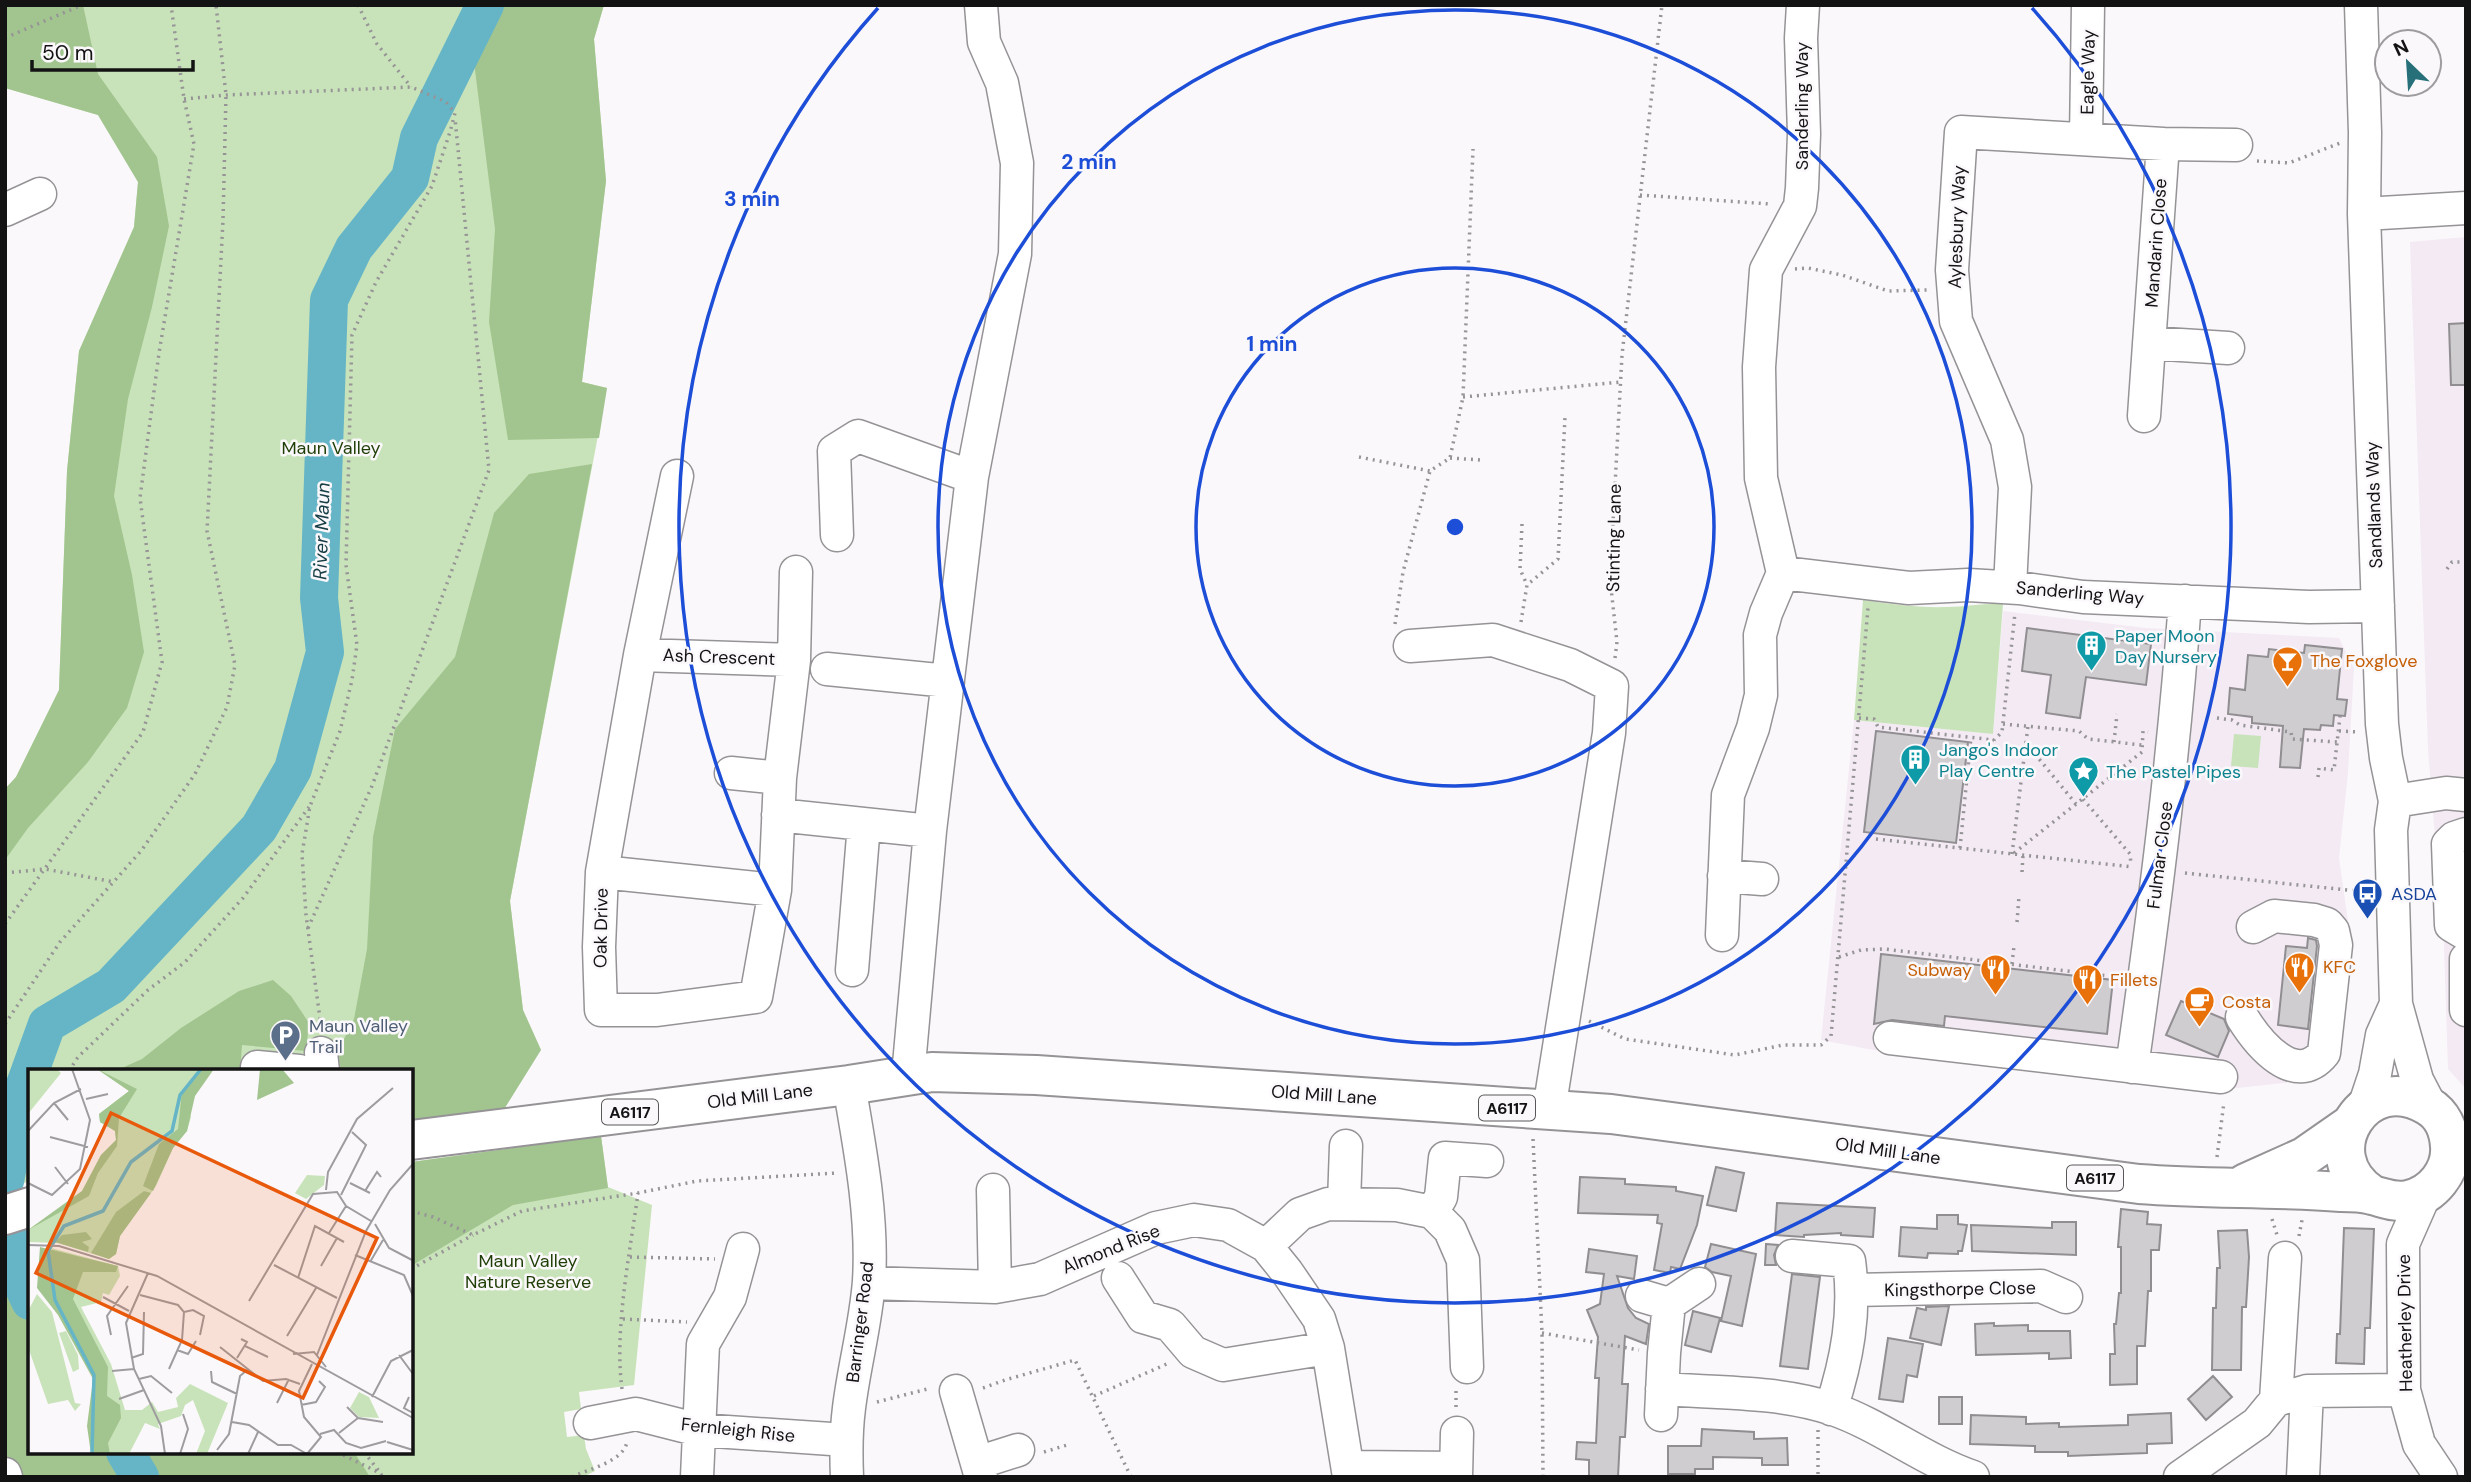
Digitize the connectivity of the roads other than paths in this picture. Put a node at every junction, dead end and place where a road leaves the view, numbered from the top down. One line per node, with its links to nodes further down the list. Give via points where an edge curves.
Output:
1 (981, 5): 16 (street, via 984,42 1002,83 1017,163 1015,254)
2 (1803, 5): 19 (street, Sanderling Way, via 1800,206 1766,270 1759,367 1761,478)
3 (2088, 5): 5 (street, Eagle Way)
4 (2361, 5): 11 (street, Sandlands Way)
5 (2086, 139): 6 (street, Aylesbury Way); 20 (street, Aylesbury Way, via 1961,132 1952,270 1956,321 2007,440 2015,487)
6 (2163, 144): 7 (street, Aylesbury Way); 12 (street, Mandarin Close)
7 (2236, 145)
8 (40, 194): 10 (street)
9 (2466, 208): 11 (street)
10 (5, 210)
11 (2364, 214): 22 (street, Sandlands Way)
12 (2149, 343): 13 (street); 14 (street, Mandarin Close)
13 (2228, 348)
14 (2144, 416)
15 (677, 476): 24 (street, Oak Drive)
16 (972, 477): 17 (street, via 858,436 834,452); 27 (street)
17 (837, 535)
18 (796, 572): 25 (street, Ash Crescent)
19 (1783, 573): 20 (street, Sanderling Way, via 1909,588); 37 (street, via 1760,635 1761,695 1753,728 1728,795)
20 (2010, 587): 21 (street, Sanderling Way, via 2083,597)
21 (2185, 601): 22 (street, Sanderling Way); 51 (street, Fulmar Close, via 2167,797)
22 (2378, 606): 31 (street, Sandlands Way, via 2382,724)
23 (1410, 646): 55 (street, via 1493,640 1570,665 1612,687 1609,733 1565,1009)
24 (640, 655): 25 (street, Ash Crescent); 36 (street, Oak Drive)
25 (794, 660): 29 (street, Oak Drive)
26 (827, 668): 27 (street)
27 (948, 681): 34 (street)
28 (731, 773): 29 (street)
29 (780, 778): 32 (street, Oak Drive)
30 (2466, 795): 31 (street, via 2446,793)
31 (2395, 801): 45 (street, Sandlands Way, via 2391,831)
32 (778, 815): 33 (street); 39 (street, Oak Drive)
33 (864, 824): 34 (street); 44 (street)
34 (930, 831): 52 (street)
35 (2466, 834): 41 (street, via 2448,844 2451,925)
36 (602, 872): 39 (street); 39 (street, Oak Drive, via 601,1010 657,1010 756,997)
37 (1724, 876): 38 (street); 42 (street)
38 (1762, 879)
39 (775, 891)
40 (2253, 927): 47 (street, via 2274,916 2314,920 2333,931 2336,945 2324,1053 2306,1066 2290,1065 2262,1044)
41 (2466, 934)
42 (1722, 935)
43 (2466, 959): 46 (street)
44 (852, 970)
45 (2396, 1004): 56 (street); 57 (street, via 2417,1080)
46 (2466, 1010)
47 (2242, 1017)
48 (1890, 1038): 51 (street)
49 (314, 1065): 50 (street)
50 (257, 1067)
51 (2132, 1067): 53 (street)
52 (908, 1076): 54 (main road, Old Mill Lane / A6117); 55 (main road, Old Mill Lane / A6117, via 932,1072 1036,1075)
53 (2221, 1077)
54 (849, 1085): 58 (main road, Old Mill Lane / A6117); 75 (street, Barringer Road, via 863,1171)
55 (1541, 1110): 61 (main road, Old Mill Lane / A6117, via 1611,1114 2139,1184)
56 (2357, 1116): 57 (main road, Old Mill Lane / A6117, via 2380,1098 2398,1095 2415,1099); 61 (main road, Old Mill Lane / A6117, via 2304,1157); 64 (main road, via 2346,1139 2348,1168 2355,1181)
57 (2447, 1122): 62 (main road, via 2450,1152)
58 (413, 1140)
59 (1346, 1146): 65 (street)
60 (1487, 1161): 67 (street, via 1445,1158 1441,1197)
61 (2237, 1186): 64 (main road, Old Mill Lane / A6117)
62 (2441, 1187): 64 (main road, Old Mill Lane / A6117, via 2409,1200); 69 (street, Heatherley Drive)
63 (993, 1190): 77 (street)
64 (2375, 1196): 69 (street, Heatherley Drive)
65 (1344, 1203): 67 (street); 70 (street, via 1300,1214)
66 (28, 1208): 68 (main road)
67 (1432, 1212): 81 (street, via 1450,1230 1462,1260)
68 (5, 1215)
69 (2403, 1244): 83 (street, Heatherley Drive)
70 (1266, 1247): 77 (street, Almond Rise, via 1228,1225 1194,1220 1156,1228 1040,1279); 80 (street, Almond Rise, via 1319,1319)
71 (2291, 1250): 85 (street, via 2297,1292)
72 (731, 1254): 89 (street, via 730,1297 704,1344)
73 (1792, 1256): 78 (street, via 1849,1261)
74 (1118, 1278): 80 (street, via 1143,1317 1170,1325 1193,1352 1223,1364)
75 (869, 1283): 77 (street, Almond Rise); 88 (street, Barringer Road)
76 (1699, 1284): 86 (street, via 1656,1300 1664,1353 1662,1402 1784,1397)
77 (995, 1287)
78 (1853, 1290): 79 (street, Kingsthorpe Close, via 2041,1286); 86 (street, via 1845,1367)
79 (2066, 1297)
80 (1328, 1348): 93 (street, Almond Rise)
81 (1467, 1367)
82 (957, 1387): 92 (street)
83 (2404, 1390): 84 (street); 100 (street, Heatherley Drive, via 2420,1444)
84 (2307, 1391): 85 (street); 99 (street)
85 (2276, 1400): 98 (street, via 2257,1423)
86 (1825, 1407): 95 (street, via 1868,1423)
87 (590, 1423): 89 (street, Fernleigh Rise, via 636,1415)
88 (847, 1425): 89 (street, Fernleigh Rise); 97 (street, Barringer Road)
89 (699, 1430): 96 (street)
90 (1457, 1433): 94 (street)
91 (1018, 1450): 92 (street)
92 (979, 1470)
93 (1349, 1472): 94 (street)
94 (1456, 1473)
95 (1957, 1474)
96 (697, 1477)
97 (847, 1477)
98 (2180, 1477)
99 (2303, 1477)
100 (2441, 1477)

